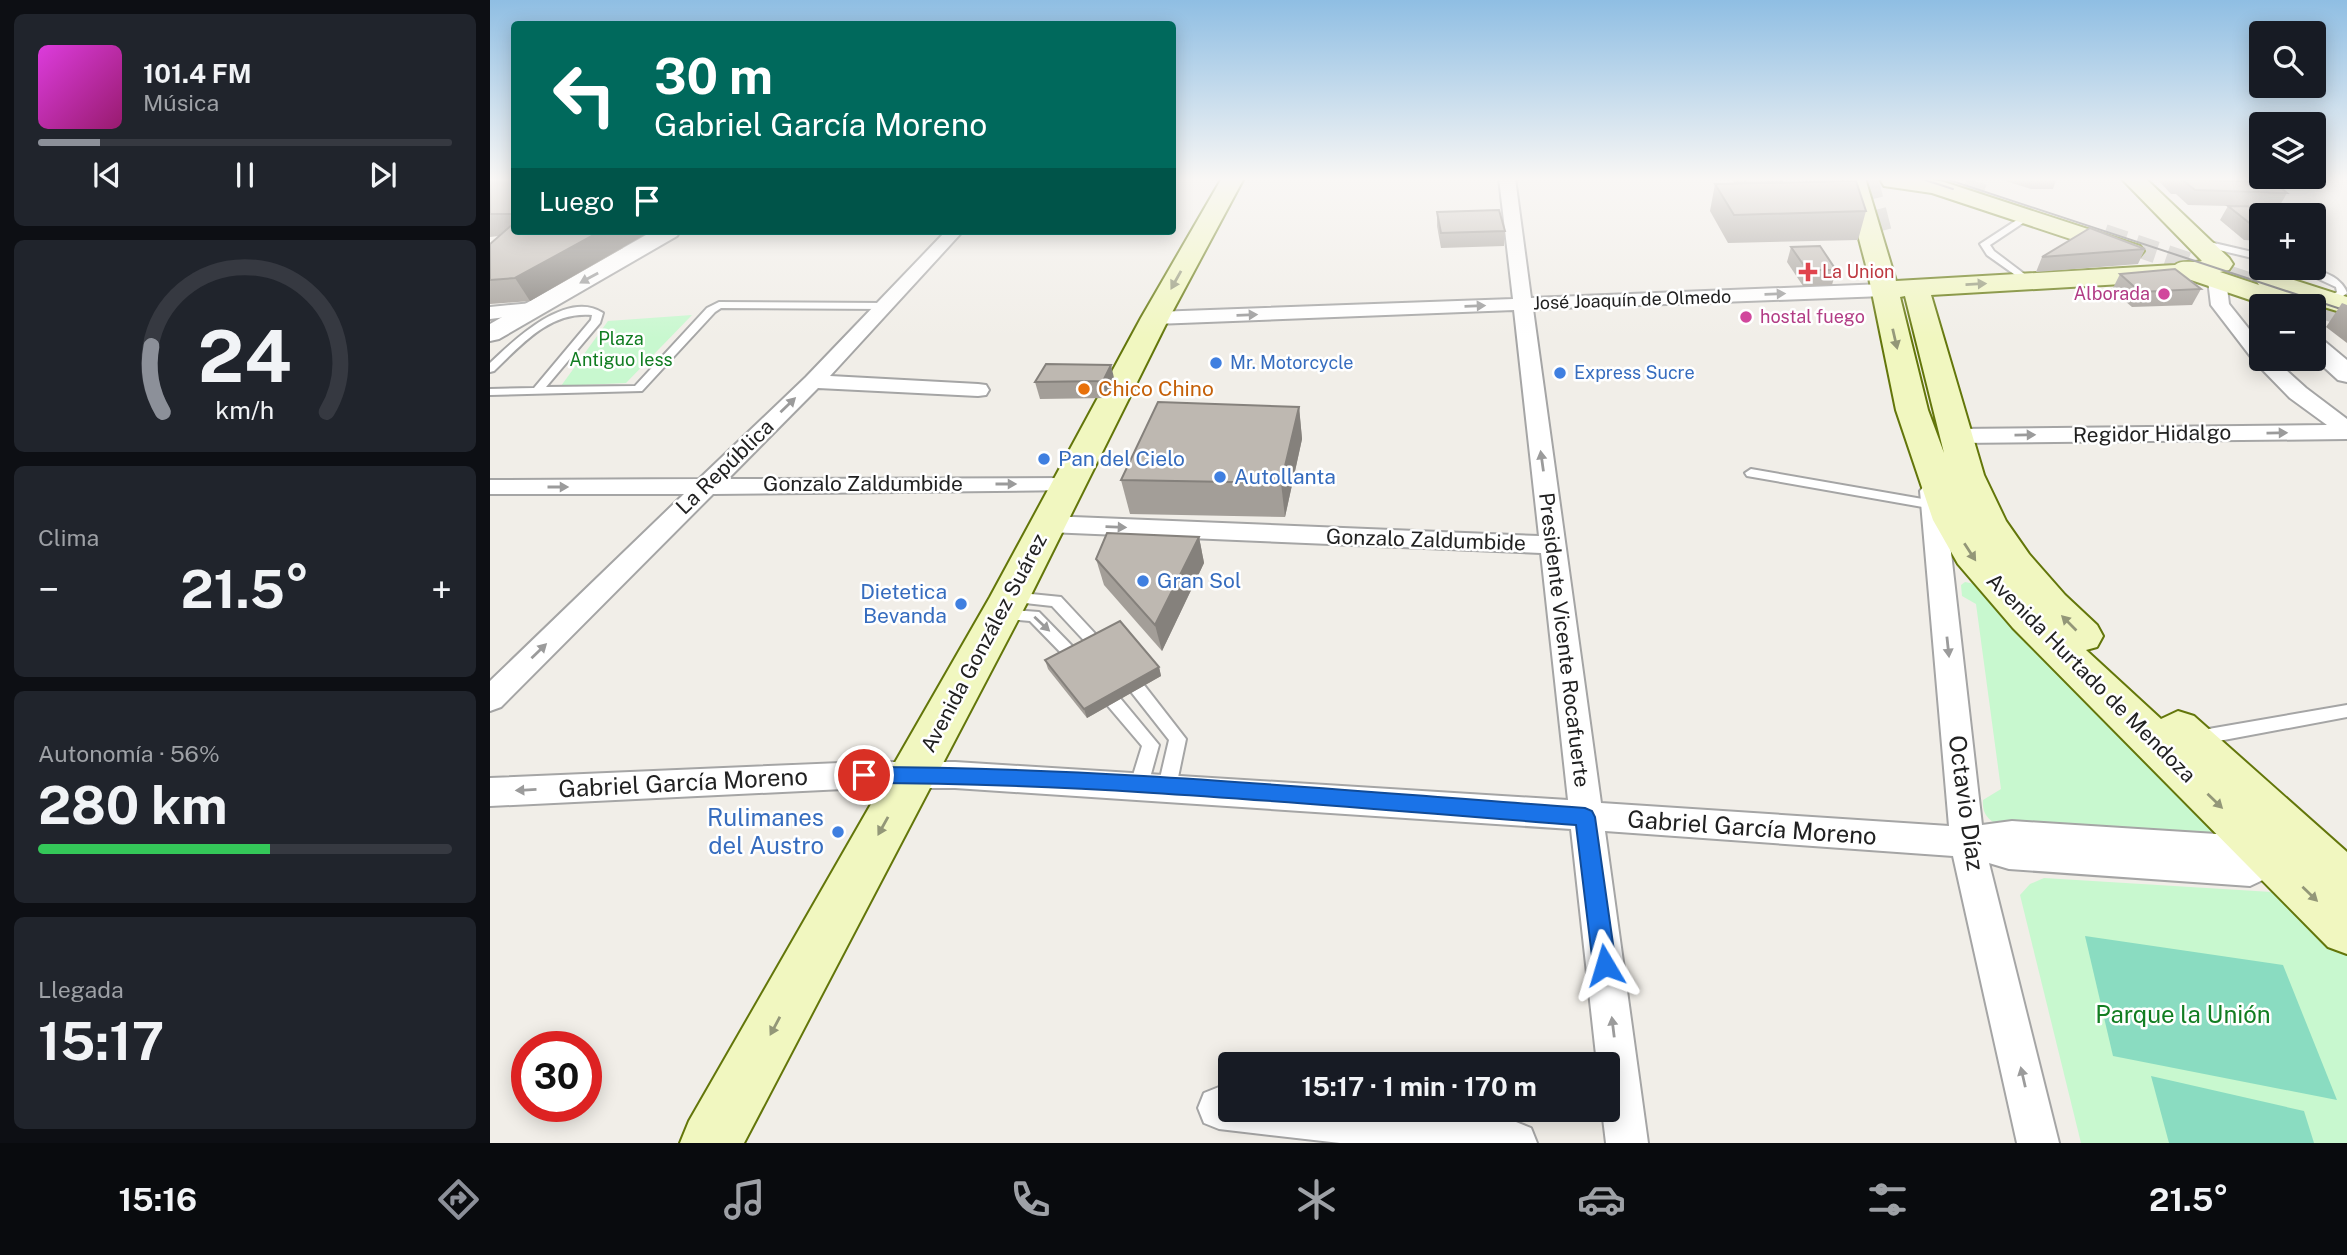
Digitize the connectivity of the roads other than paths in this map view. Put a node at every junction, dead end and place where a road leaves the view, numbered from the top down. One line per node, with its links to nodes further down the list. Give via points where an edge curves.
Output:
1 (1203, 231): 22 (main road, Avenida González Suárez, one-way to 22)
2 (1513, 231): 17 (street, Presidente Vicente Rocafuerte)
3 (1863, 231): 15 (main road, Avenida Hurtado de Mendoza)
4 (2003, 231): 14 (lane, via 1984,244)
5 (2086, 231): 12 (main road)
6 (2121, 231): 10 (main road)
7 (2175, 231): 12 (main road)
8 (662, 235): 20 (street, one-way to 20)
9 (951, 235): 18 (street, La República)
10 (2150, 241)
11 (2249, 258): 12 (lane)
12 (2198, 260): 14 (main road, José Joaquín de Olmedo); 16 (main road); 19 (main road); 25 (street, via 2220,305)
13 (2326, 278): 19 (lane, via 2340,286 2342,293)
14 (2028, 281): 15 (main road, José Joaquín de Olmedo, one-way to 14)
15 (1900, 289): 17 (street, José Joaquín de Olmedo, one-way to 15); 35 (main road, Avenida Hurtado de Mendoza, via 1912,410)
16 (2253, 294)
17 (1520, 304): 22 (street, José Joaquín de Olmedo, one-way to 17); 42 (street, Presidente Vicente Rocafuerte, one-way to 17)
18 (886, 306): 30 (street, La República); 32 (lane, via 719,305 638,389)
19 (2331, 306): 23 (main road)
20 (532, 309): 21 (street); 24 (street)
21 (490, 313)
22 (1155, 318): 38 (main road, Avenida González Suárez)
23 (2347, 324)
24 (490, 334)
25 (2249, 342)
26 (2326, 356): 29 (street)
27 (490, 369): 32 (lane, via 538,324 576,311 598,313)
28 (2275, 371): 34 (street)
29 (2347, 374)
30 (813, 381): 31 (street); 37 (street, La República, one-way to 30)
31 (978, 390)
32 (537, 391): 33 (lane)
33 (490, 392)
34 (2347, 431): 35 (street, Regidor Hidalgo, one-way to 34)
35 (1943, 447): 40 (street, Octavio Díaz); 50 (main road, Avenida Hurtado de Mendoza, one-way to 35, via 2051,605 2016,563 1989,523 1967,475); 56 (main road, Avenida Hurtado de Mendoza, one-way to 56, via 1951,520 1971,555 2001,592)
36 (1751, 473): 40 (lane)
37 (708, 484): 38 (street, Gonzalo Zaldumbide, one-way to 38); 39 (street, Gonzalo Zaldumbide, one-way to 37); 47 (street, La República, one-way to 37)
38 (1068, 485): 41 (main road, Avenida González Suárez)
39 (490, 487)
40 (1934, 505): 55 (street, Octavio Díaz, one-way to 55)
41 (1048, 524): 42 (street, Gonzalo Zaldumbide, one-way to 42); 43 (main road, Avenida González Suárez)
42 (1553, 545): 54 (street, Presidente Vicente Rocafuerte)
43 (1005, 605): 44 (lane, via 1056,601); 45 (lane, one-way to 45, via 1034,616 1062,643); 51 (main road, Avenida González Suárez)
44 (1098, 637)
45 (1066, 659)
46 (1145, 690): 52 (lane, via 1178,739)
47 (490, 698)
48 (2347, 710): 50 (lane)
49 (1099, 711): 52 (lane, via 1118,707 1151,745)
50 (2188, 739): 56 (main road, Avenida Hurtado de Mendoza)
51 (913, 775): 52 (street, Gabriel García Moreno); 53 (street, Gabriel García Moreno, one-way to 53); 60 (main road, Avenida González Suárez, one-way to 60)
52 (1153, 786): 54 (street, Gabriel García Moreno)
53 (490, 792)
54 (1585, 817): 55 (street, Gabriel García Moreno); 62 (street, Presidente Vicente Rocafuerte, one-way to 54)
55 (1966, 842): 56 (street, Gabriel García Moreno, via 2009,854 2250,872); 63 (street, Octavio Díaz, one-way to 55)
56 (2290, 853): 57 (main road, Avenida Hurtado de Mendoza); 58 (main road, Avenida Hurtado de Mendoza, one-way to 58)
57 (2347, 884)
58 (2347, 929)
59 (1338, 1122): 61 (street)
60 (711, 1143)
61 (1516, 1143)
62 (1627, 1143)
63 (2038, 1143)

